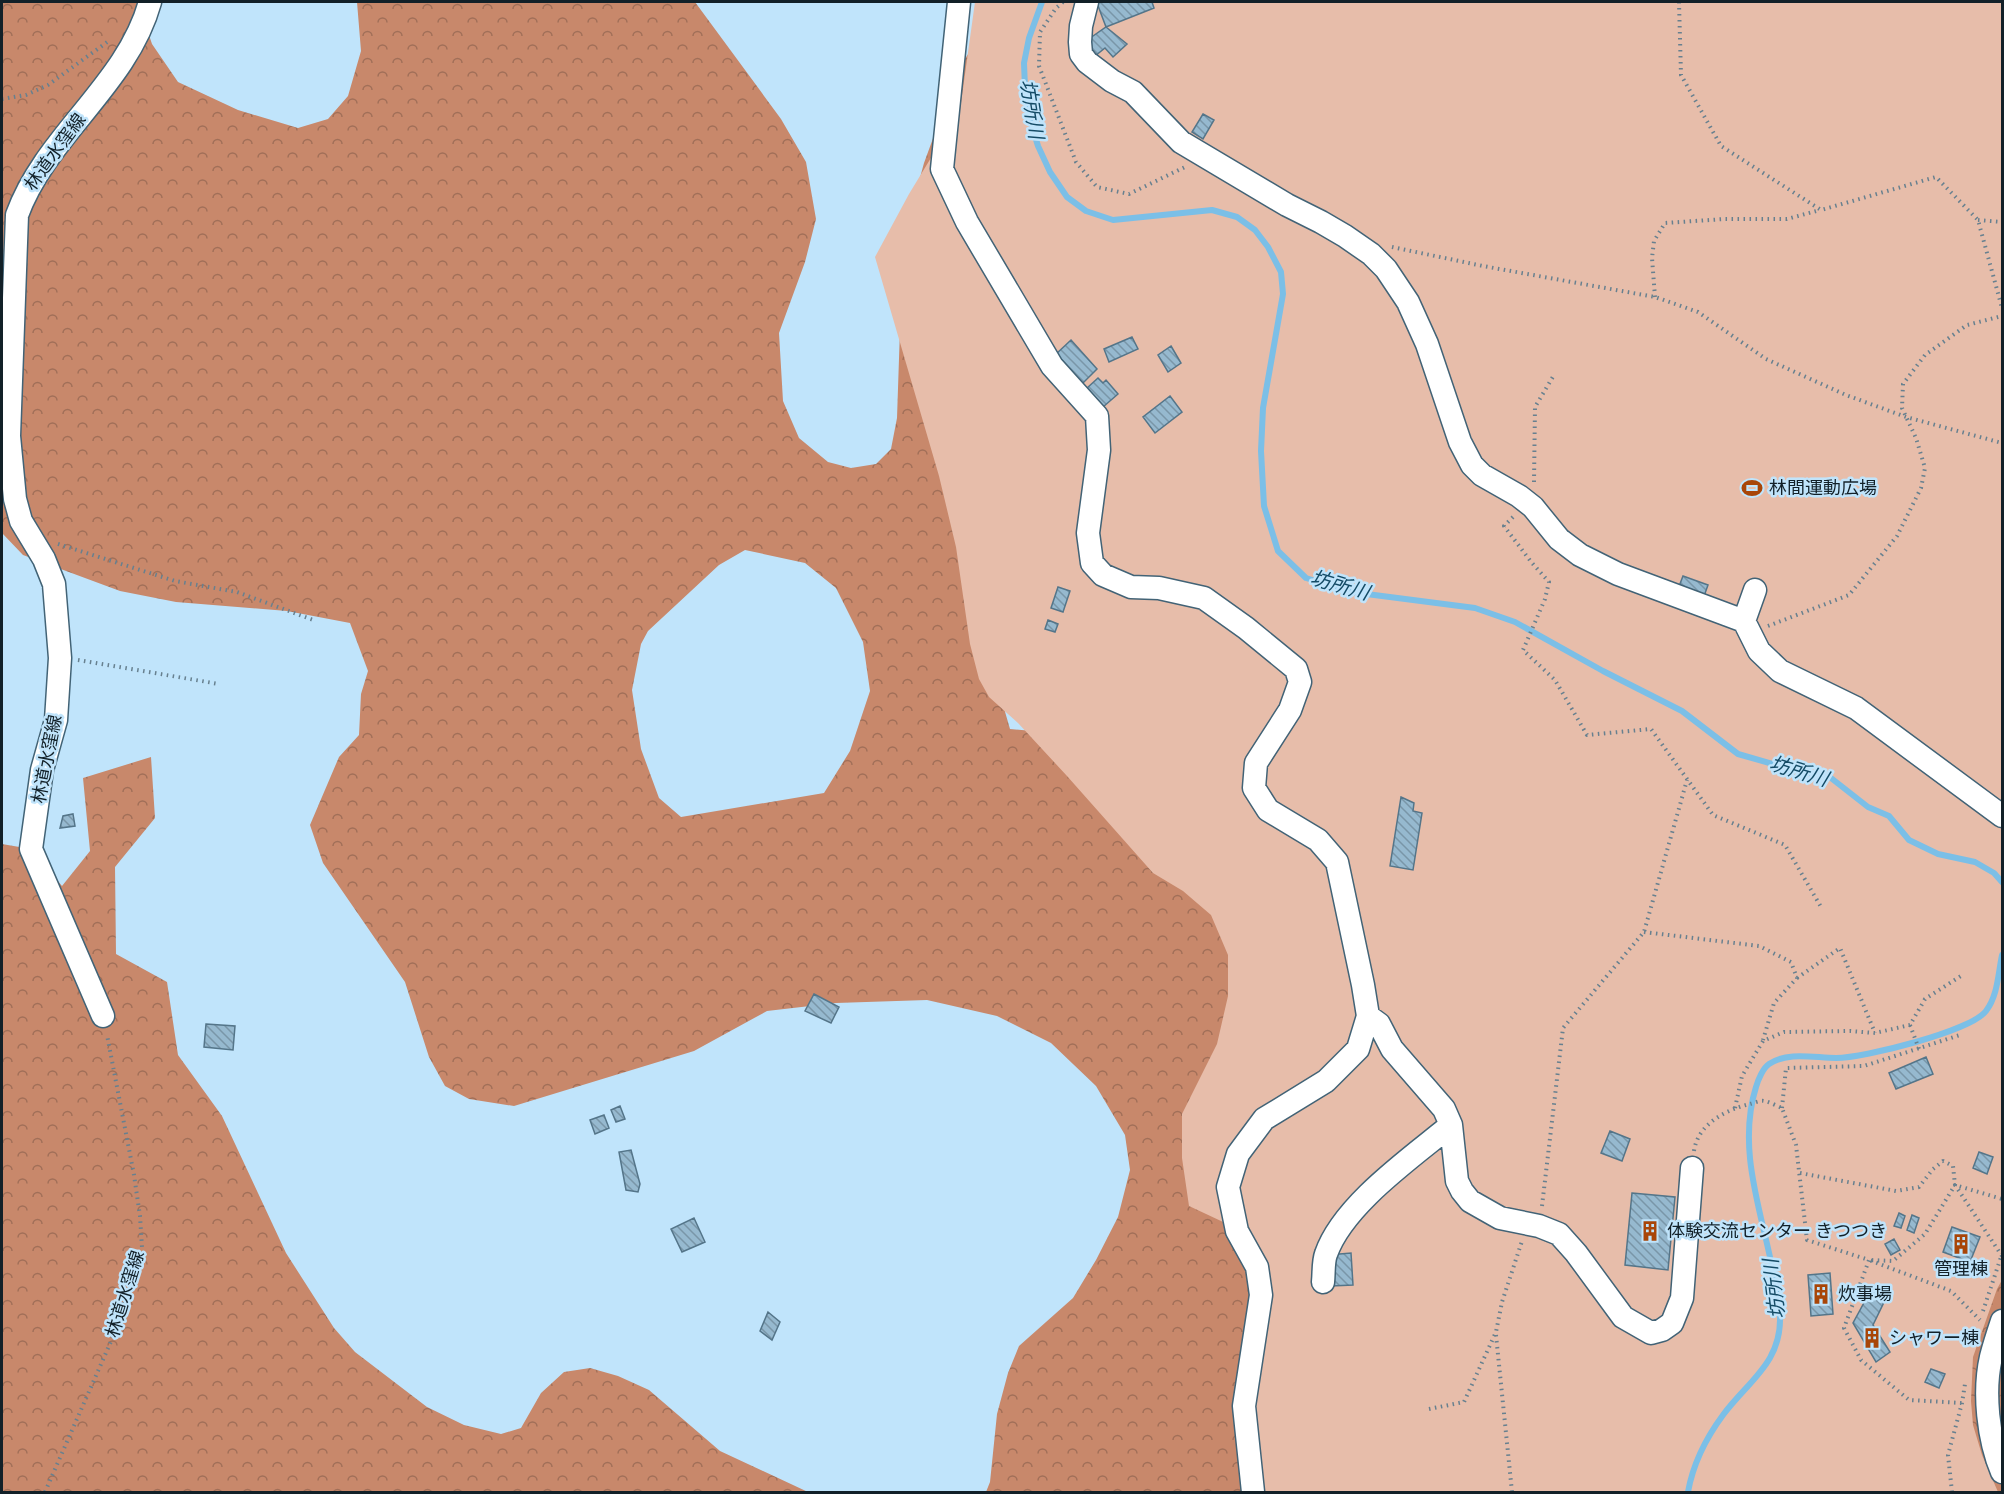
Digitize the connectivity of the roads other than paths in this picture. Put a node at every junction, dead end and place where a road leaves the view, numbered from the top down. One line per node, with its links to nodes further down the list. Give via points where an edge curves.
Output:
1 (150, 2): 7 (street, 林道水窪線, via 126,55 47,159 25,191 16,215 9,436 15,499 21,521 54,584 60,658 57,720 42,770 31,849)
2 (958, 2): 8 (street, via 942,169 967,222 1052,366 1096,416 1099,450 1088,532 1092,563 1103,575 1131,587 1159,588 1204,598 1296,669 1300,682 1294,701 1256,763 1254,788 1268,810 1318,840 1337,862)
3 (1087, 2): 5 (street, via 1081,26 1081,54 1087,62 1133,92 1181,142 1345,236 1386,269 1408,302 1460,442 1482,475 1528,503 1559,539 1580,555)
4 (1755, 590): 5 (street)
5 (1747, 627): 6 (street, via 1759,651 1780,671 1856,708)
6 (2002, 816)
7 (103, 1016)
8 (1368, 1016): 9 (street, via 1379,1024 1392,1049 1438,1101); 14 (street, via 1358,1049 1345,1063 1326,1081 1264,1119 1238,1154 1228,1187 1237,1231 1257,1267 1261,1295 1244,1406)
9 (1451, 1125): 10 (street, via 1456,1173 1470,1201 1500,1218 1559,1234 1623,1317 1651,1333 1672,1323 1682,1298); 11 (street, via 1363,1200 1340,1226 1325,1256)
10 (1692, 1168)
11 (1323, 1282)
12 (2002, 1321): 13 (street, via 1990,1359 1988,1402)
13 (2002, 1472)
14 (1253, 1492)

